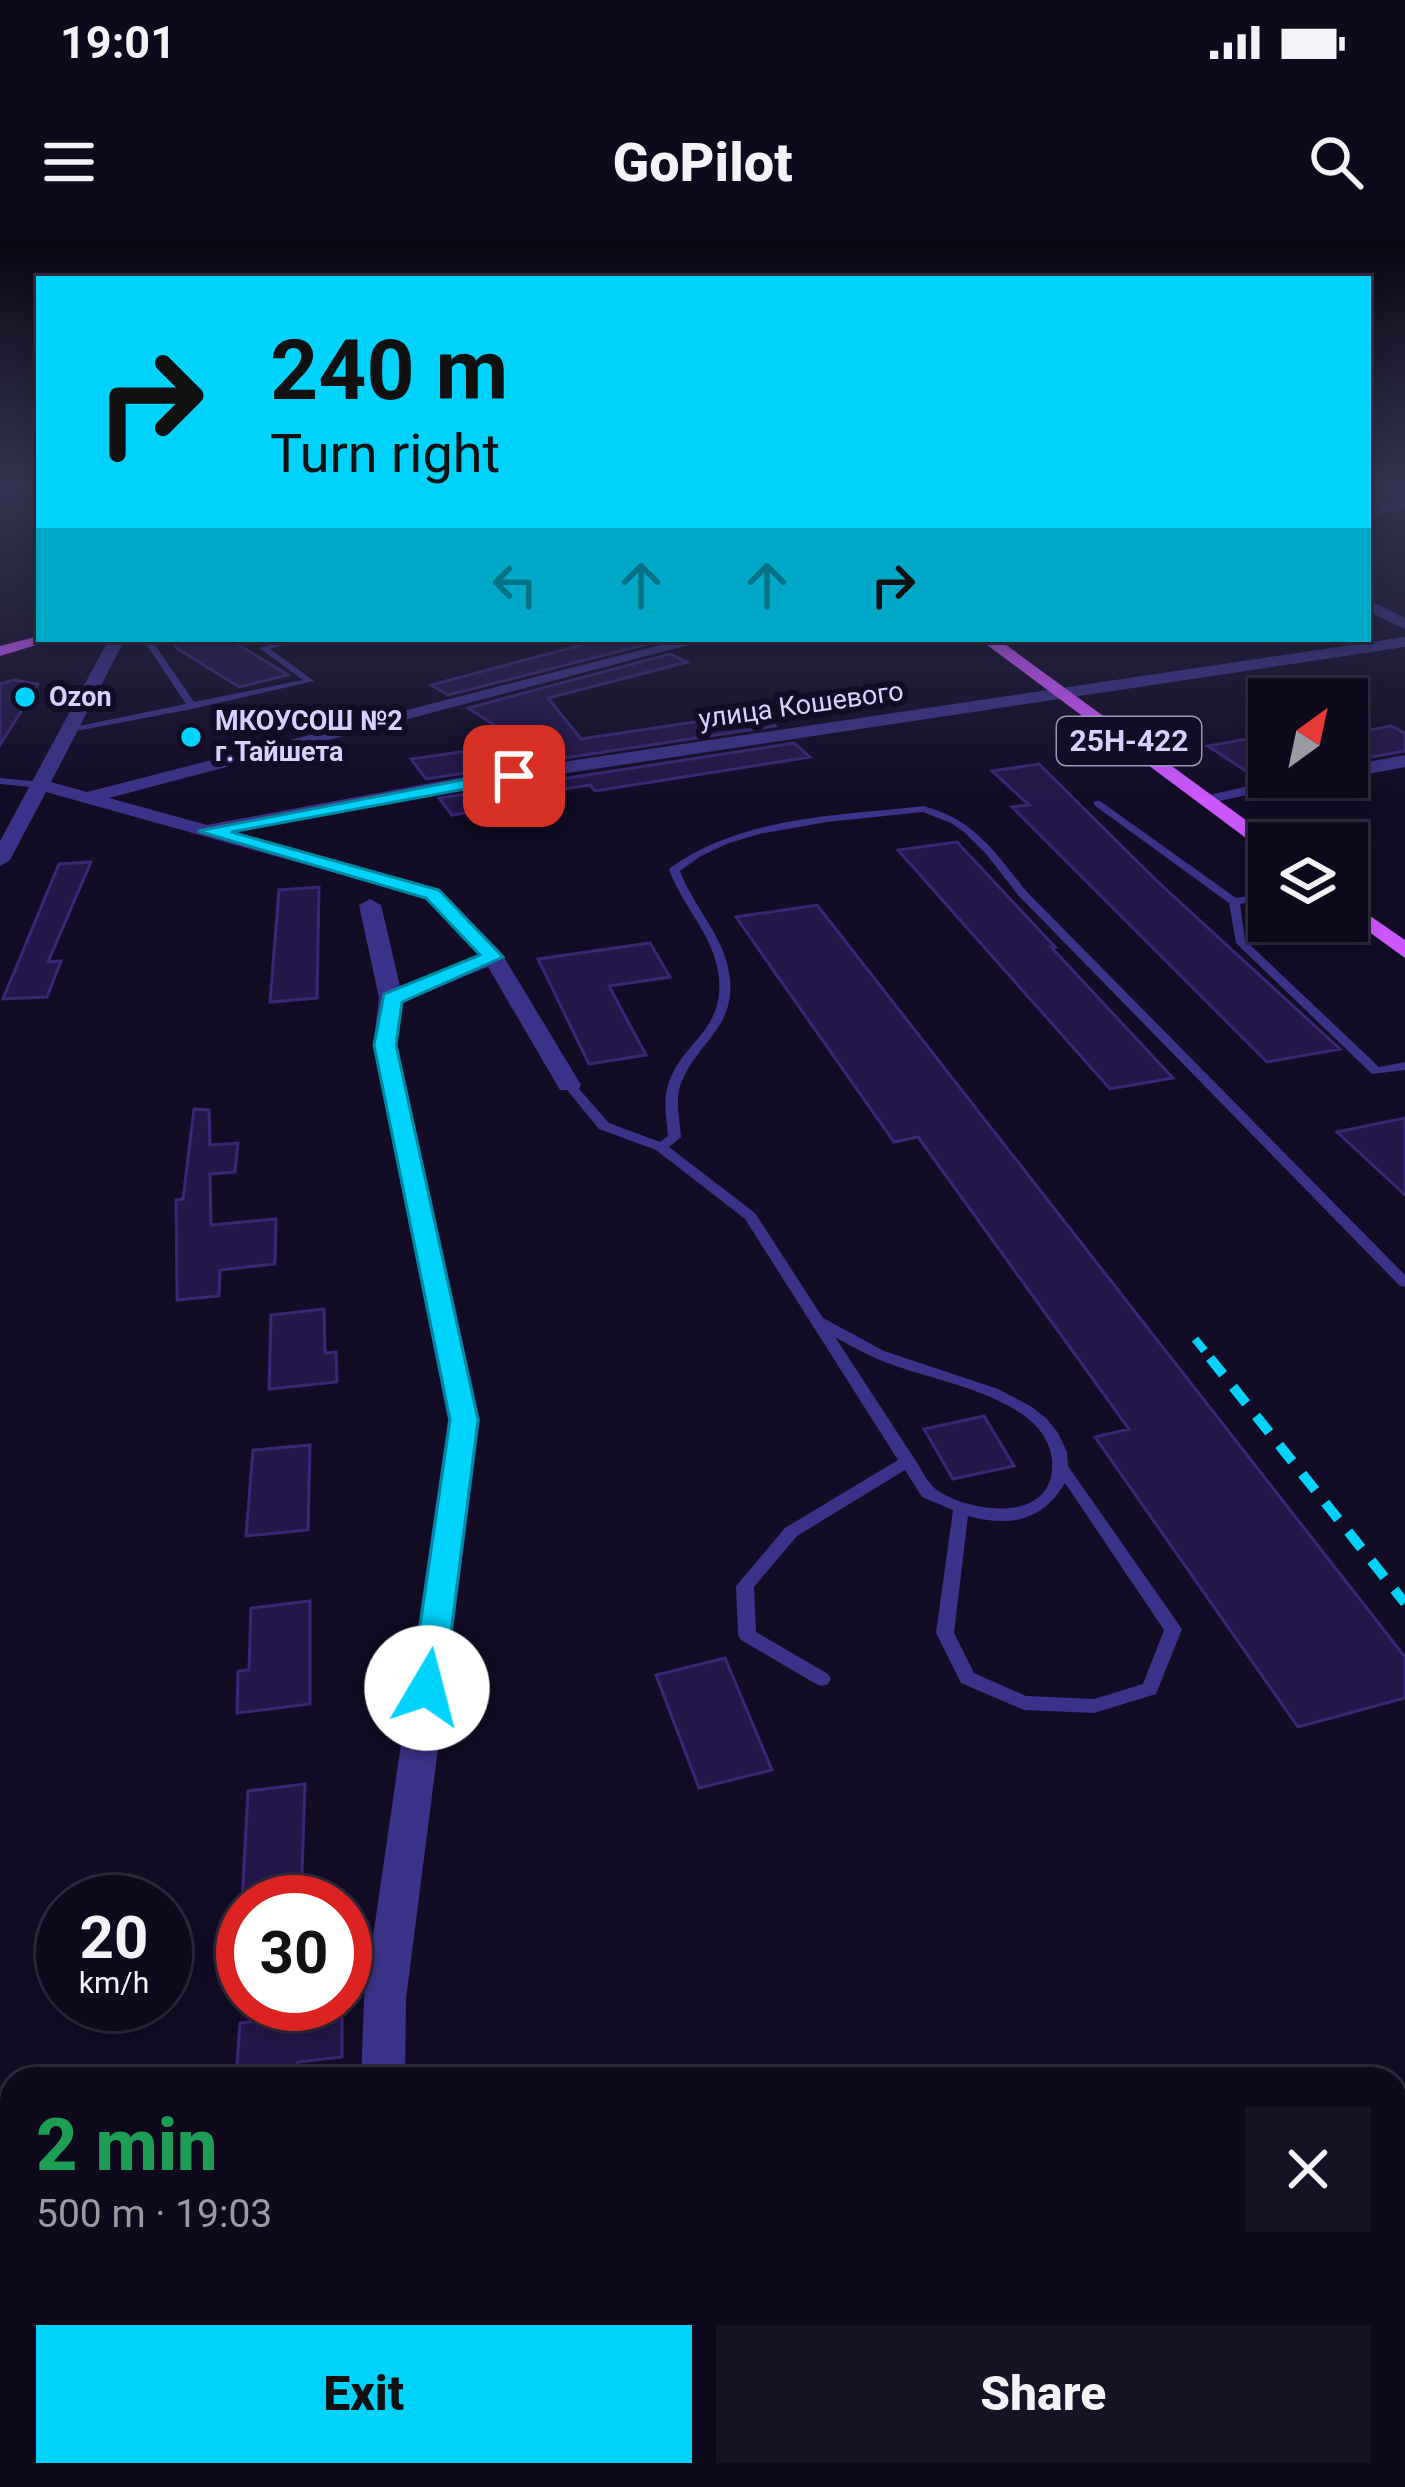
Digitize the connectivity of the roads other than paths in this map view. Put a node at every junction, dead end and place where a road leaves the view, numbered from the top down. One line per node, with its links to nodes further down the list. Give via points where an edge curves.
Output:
1 (1371, 607): 2 (street)
2 (1405, 624)
3 (37, 642): 10 (main road)
4 (114, 642): 13 (street)
5 (160, 642): 12 (lane, via 151,644)
6 (288, 642): 12 (lane, via 263,648 310,681)
7 (692, 642): 19 (street)
8 (991, 642): 11 (main road, 25Н-422)
9 (1405, 642): 11 (street, улица Кошевого)
10 (0, 651)
11 (1064, 693): 20 (main road, 25Н-422); 23 (street, улица Кошевого, via 468,782)
12 (191, 706): 13 (lane)
13 (69, 731): 17 (street)
14 (1405, 761): 15 (street)
15 (1368, 768)
16 (0, 781): 17 (lane)
17 (41, 785): 19 (street); 24 (street)
18 (1248, 790): 20 (street)
19 (87, 797): 23 (street)
20 (1206, 798): 22 (main road, 25Н-422)
21 (1097, 803): 26 (lane)
22 (1248, 830)
23 (207, 831): 30 (street, via 432,894)
24 (0, 860)
25 (1248, 900): 26 (lane)
26 (1234, 902): 32 (lane, via 1240,941 1376,1071)
27 (370, 905): 31 (street)
28 (1368, 922): 29 (main road)
29 (1405, 951)
30 (493, 957): 31 (street); 33 (street)
31 (392, 998): 41 (street, via 385,1045 464,1420 385,1999)
32 (1405, 1066)
33 (569, 1085): 34 (lane, via 604,1126)
34 (661, 1148): 35 (lane, via 675,1137 674,1084 718,1027 725,976 674,870 737,837 940,812 969,830); 36 (lane, via 750,1216)
35 (1405, 1283)
36 (821, 1322): 37 (lane); 38 (lane, via 877,1353 1027,1410 1055,1435)
37 (908, 1461): 39 (lane, via 928,1493); 40 (lane, via 791,1532 745,1586 747,1635)
38 (1064, 1470): 39 (lane, via 1044,1501 1014,1516); 39 (lane, via 1173,1629 1150,1689 1094,1706 1024,1703 968,1678 945,1634)
39 (961, 1508)
40 (822, 1679)
41 (383, 2067)

